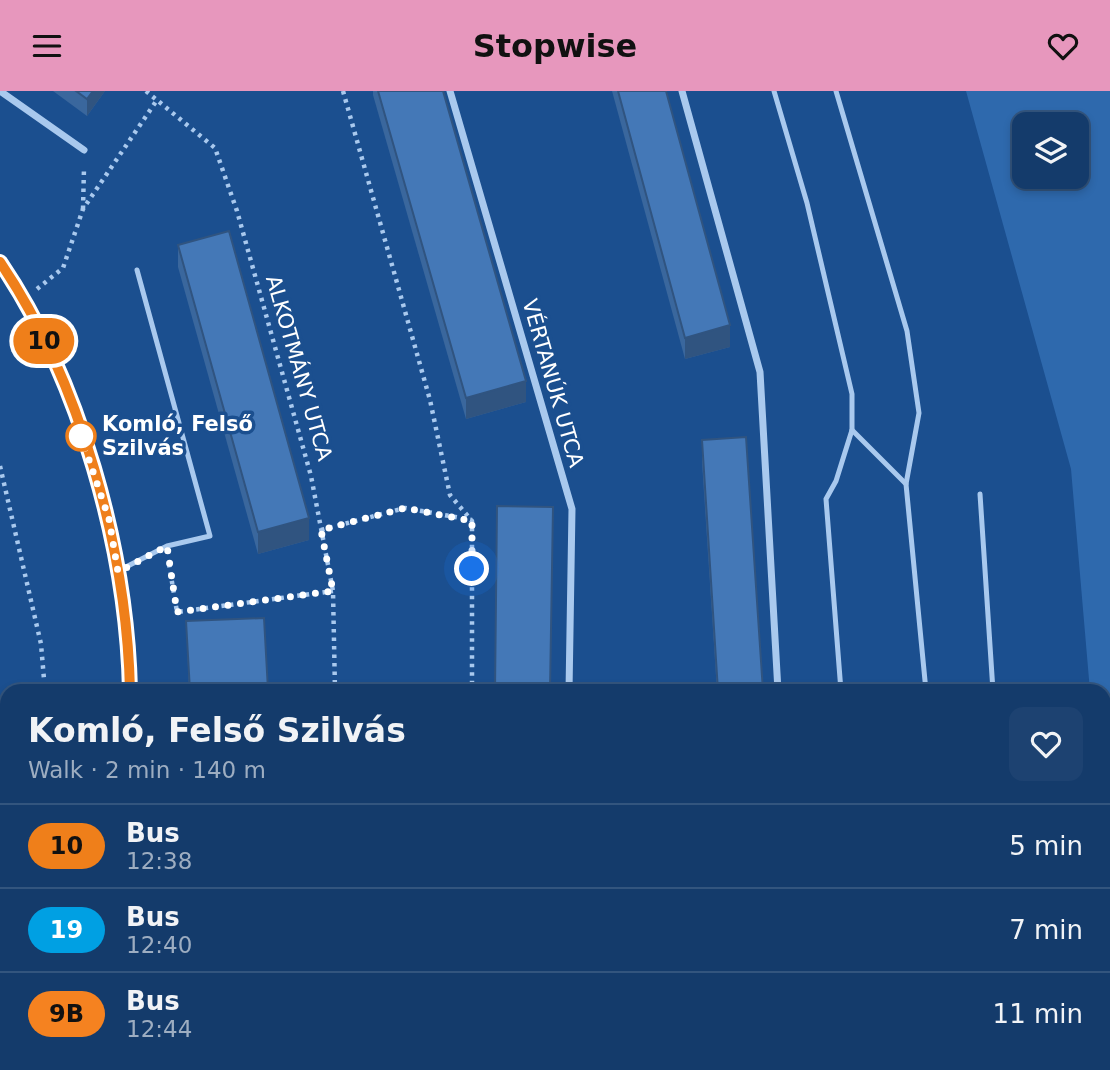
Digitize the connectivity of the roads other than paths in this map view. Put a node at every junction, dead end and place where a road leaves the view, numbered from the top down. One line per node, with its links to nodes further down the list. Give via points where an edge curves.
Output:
1 (0, 91): 6 (street)
2 (450, 91): 14 (street, VÉRTANÚK UTCA, via 572,509)
3 (681, 91): 15 (street, via 760,372)
4 (774, 91): 9 (lane, via 807,203 852,394)
5 (836, 91): 10 (lane, via 907,331 919,412)
6 (84, 150)
7 (0, 262): 12 (street, via 25,299 75,418 109,519)
8 (137, 270): 12 (lane, via 210,536 167,546)
9 (852, 430): 10 (lane); 16 (lane, via 826,499)
10 (906, 484): 17 (lane)
11 (980, 494): 18 (lane)
12 (118, 572): 13 (street)
13 (130, 684)
14 (569, 684)
15 (778, 684)
16 (840, 684)
17 (925, 684)
18 (993, 684)

